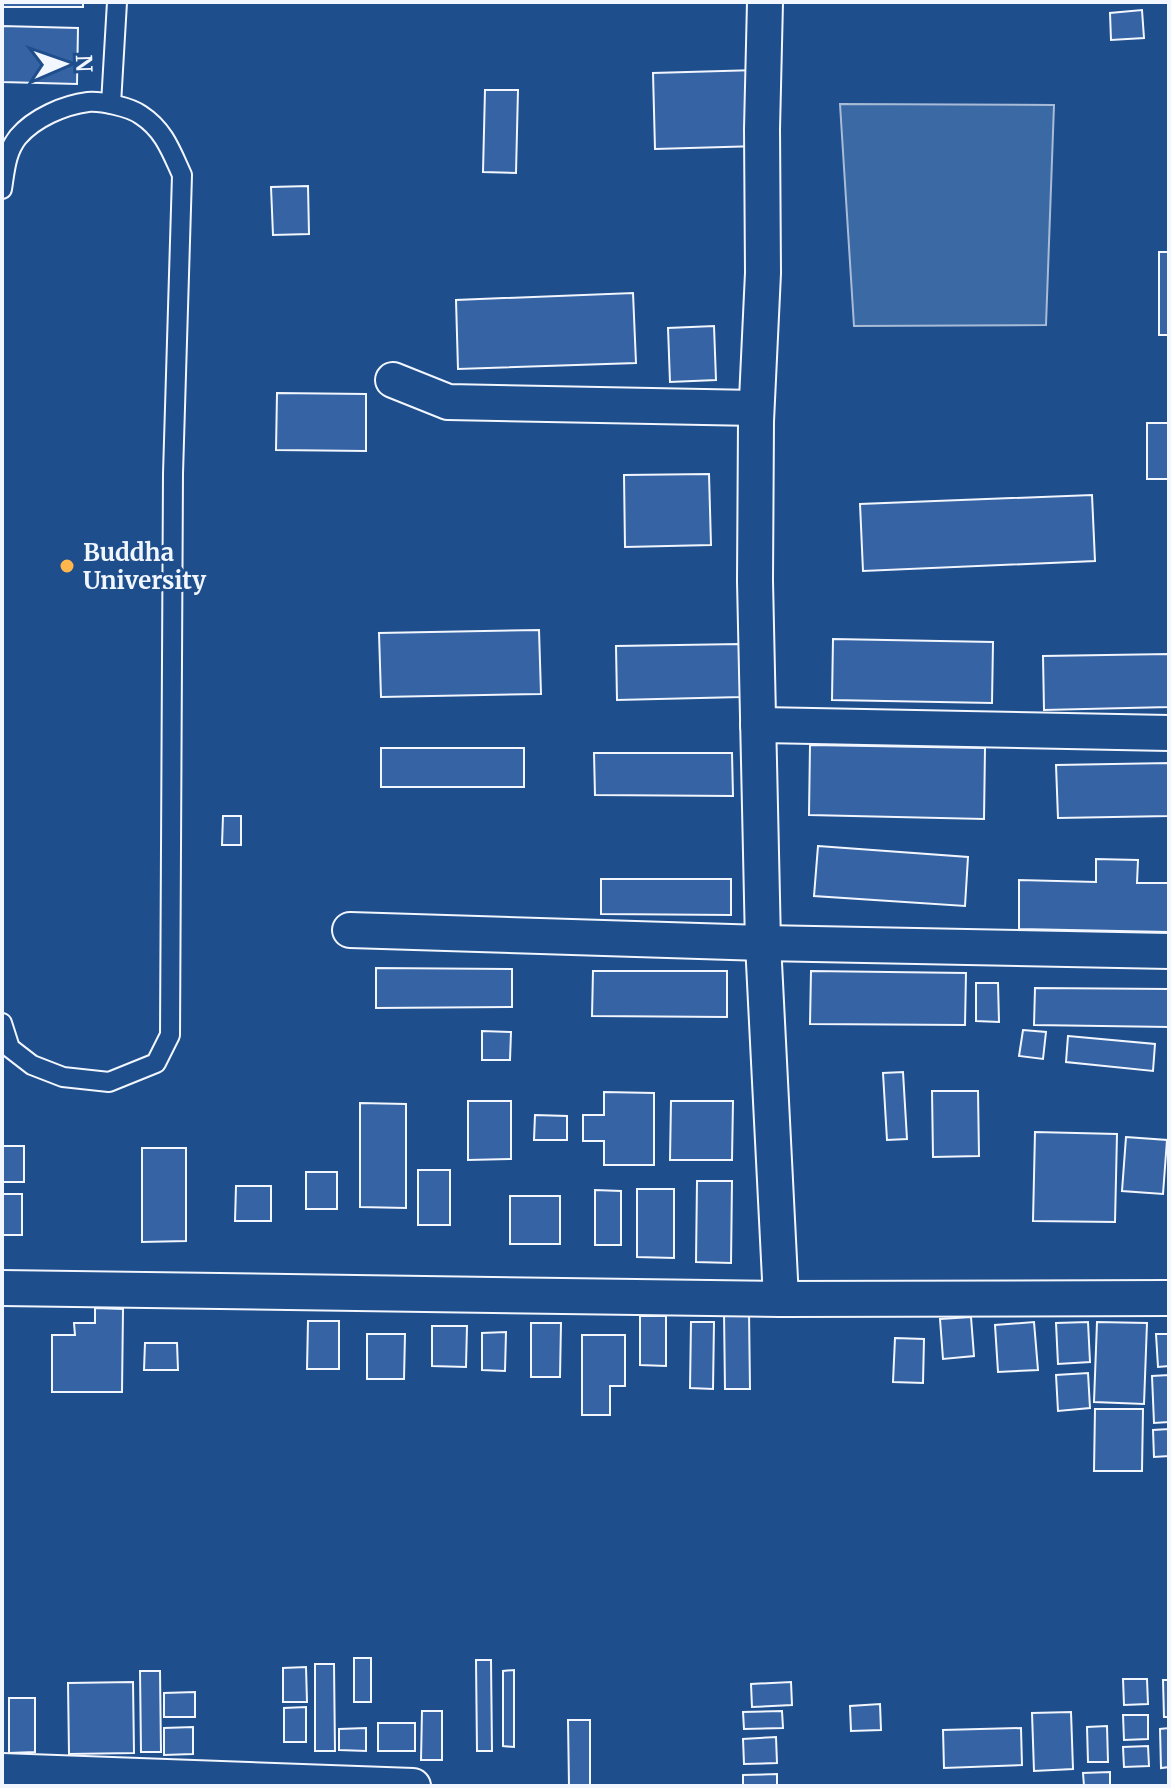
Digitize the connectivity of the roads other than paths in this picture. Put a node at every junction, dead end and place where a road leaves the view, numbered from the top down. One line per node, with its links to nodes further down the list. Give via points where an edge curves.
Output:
1 (117, 2): 3 (lane)
2 (765, 2): 6 (street, via 763,273)
3 (111, 104): 4 (lane, via 90,102 62,109 31,125 7,157); 12 (lane, via 139,113 163,133 182,175 173,474 170,1035 156,1063 109,1082 63,1077 32,1065 10,1048)
4 (2, 189)
5 (393, 380): 6 (street, via 448,402)
6 (756, 408): 7 (street)
7 (758, 725): 8 (street); 10 (street)
8 (1169, 733)
9 (350, 930): 10 (street)
10 (763, 943): 11 (street); 15 (street)
11 (1169, 951)
12 (2, 1023)
13 (2, 1288): 15 (street)
14 (1169, 1298): 15 (street)
15 (781, 1299)
16 (2, 1771): 17 (street)
17 (413, 1786)

